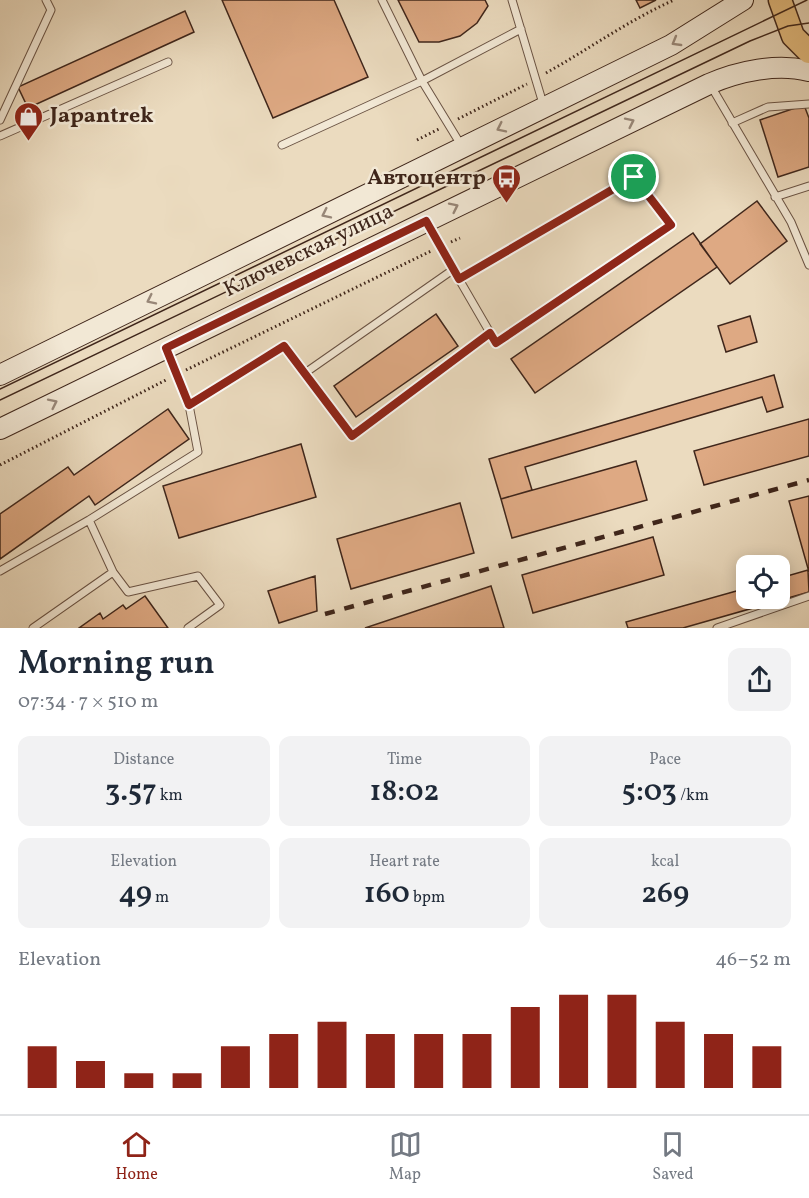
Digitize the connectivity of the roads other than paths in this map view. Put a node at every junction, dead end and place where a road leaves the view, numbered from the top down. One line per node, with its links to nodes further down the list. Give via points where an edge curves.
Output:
1 (46, 0): 16 (lane, via 51,10)
2 (382, 0): 12 (lane)
3 (512, 0): 8 (lane)
4 (723, 0): 7 (lane)
5 (743, 0): 7 (main road, Ключевская улица)
6 (780, 0): 9 (main road, via 793,36)
7 (713, 20): 15 (main road, Ключевская улица, one-way to 15, via 671,45)
8 (521, 28): 12 (lane); 15 (lane)
9 (809, 52)
10 (168, 62): 18 (lane)
11 (809, 71): 13 (main road, Ключевская улица, via 795,67 767,69 727,76)
12 (422, 81): 19 (lane); 20 (lane)
13 (709, 84): 17 (lane); 23 (main road, Ключевская улица, one-way to 13)
14 (809, 104): 17 (lane, via 768,107)
15 (544, 107): 20 (main road, Ключевская улица, one-way to 20)
16 (0, 120)
17 (732, 123): 22 (lane)
18 (0, 136)
19 (282, 145)
20 (463, 147): 30 (main road, Ключевская улица, one-way to 30)
21 (809, 186): 22 (lane)
22 (775, 197): 24 (lane)
23 (426, 221): 25 (lane); 28 (main road, Ключевская улица)
24 (809, 264)
25 (454, 269): 26 (lane); 29 (lane)
26 (459, 279): 27 (lane); 27 (lane, via 634,177 671,225 496,343)
27 (490, 333): 29 (lane, via 352,436)
28 (166, 348): 31 (lane); 32 (main road, Ключевская улица, one-way to 28)
29 (305, 373): 31 (lane, via 284,346)
30 (0, 375)
31 (189, 405): 33 (lane, via 198,452)
32 (0, 429)
33 (89, 520): 34 (lane); 35 (lane)
34 (0, 571)
35 (113, 572): 38 (lane); 39 (lane, via 128,592 198,576 220,605)
36 (809, 596): 37 (lane)
37 (734, 623): 40 (lane); 41 (lane)
38 (33, 628)
39 (188, 628)
40 (717, 628)
41 (726, 628)

